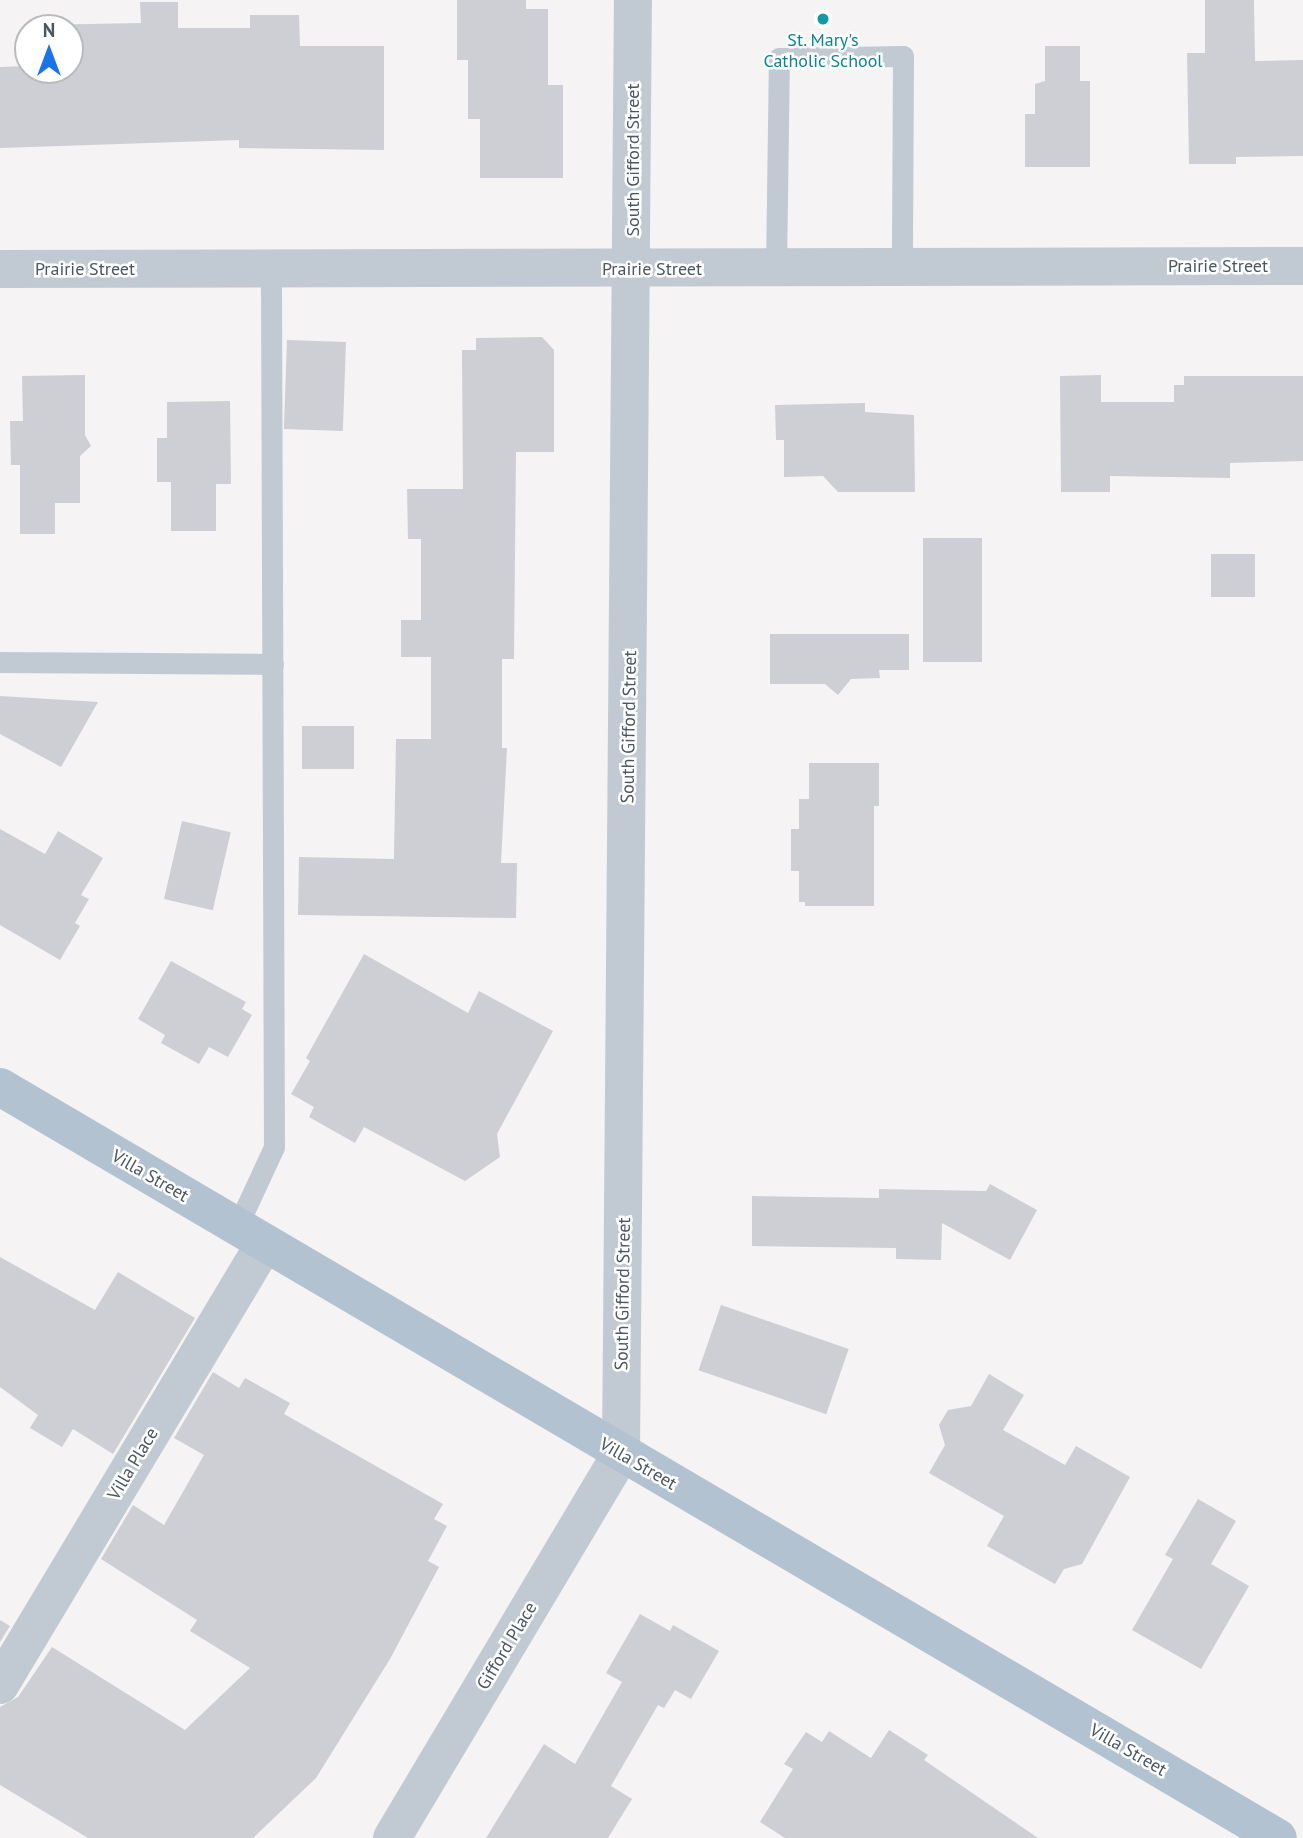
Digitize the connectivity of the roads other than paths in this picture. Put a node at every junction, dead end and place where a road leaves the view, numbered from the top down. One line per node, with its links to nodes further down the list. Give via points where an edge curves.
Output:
1 (633, 0): 6 (street, South Gifford Street)
2 (1303, 266): 3 (street, Prairie Street)
3 (902, 268): 7 (street, Prairie Street); 7 (lane, via 903,56 779,58)
4 (0, 269): 5 (street, Prairie Street)
5 (271, 269): 6 (street, Prairie Street); 9 (lane)
6 (633, 269): 7 (street, Prairie Street); 12 (street, South Gifford Street)
7 (776, 269)
8 (0, 662): 9 (lane)
9 (273, 664): 11 (lane, via 274,1147)
10 (0, 1087): 11 (main road, Villa Street)
11 (251, 1235): 12 (main road, Villa Street); 13 (street, Villa Place)
12 (621, 1454): 14 (street, Gifford Place); 15 (main road, Villa Street)
13 (0, 1685)
14 (392, 1838)
15 (1278, 1838)

